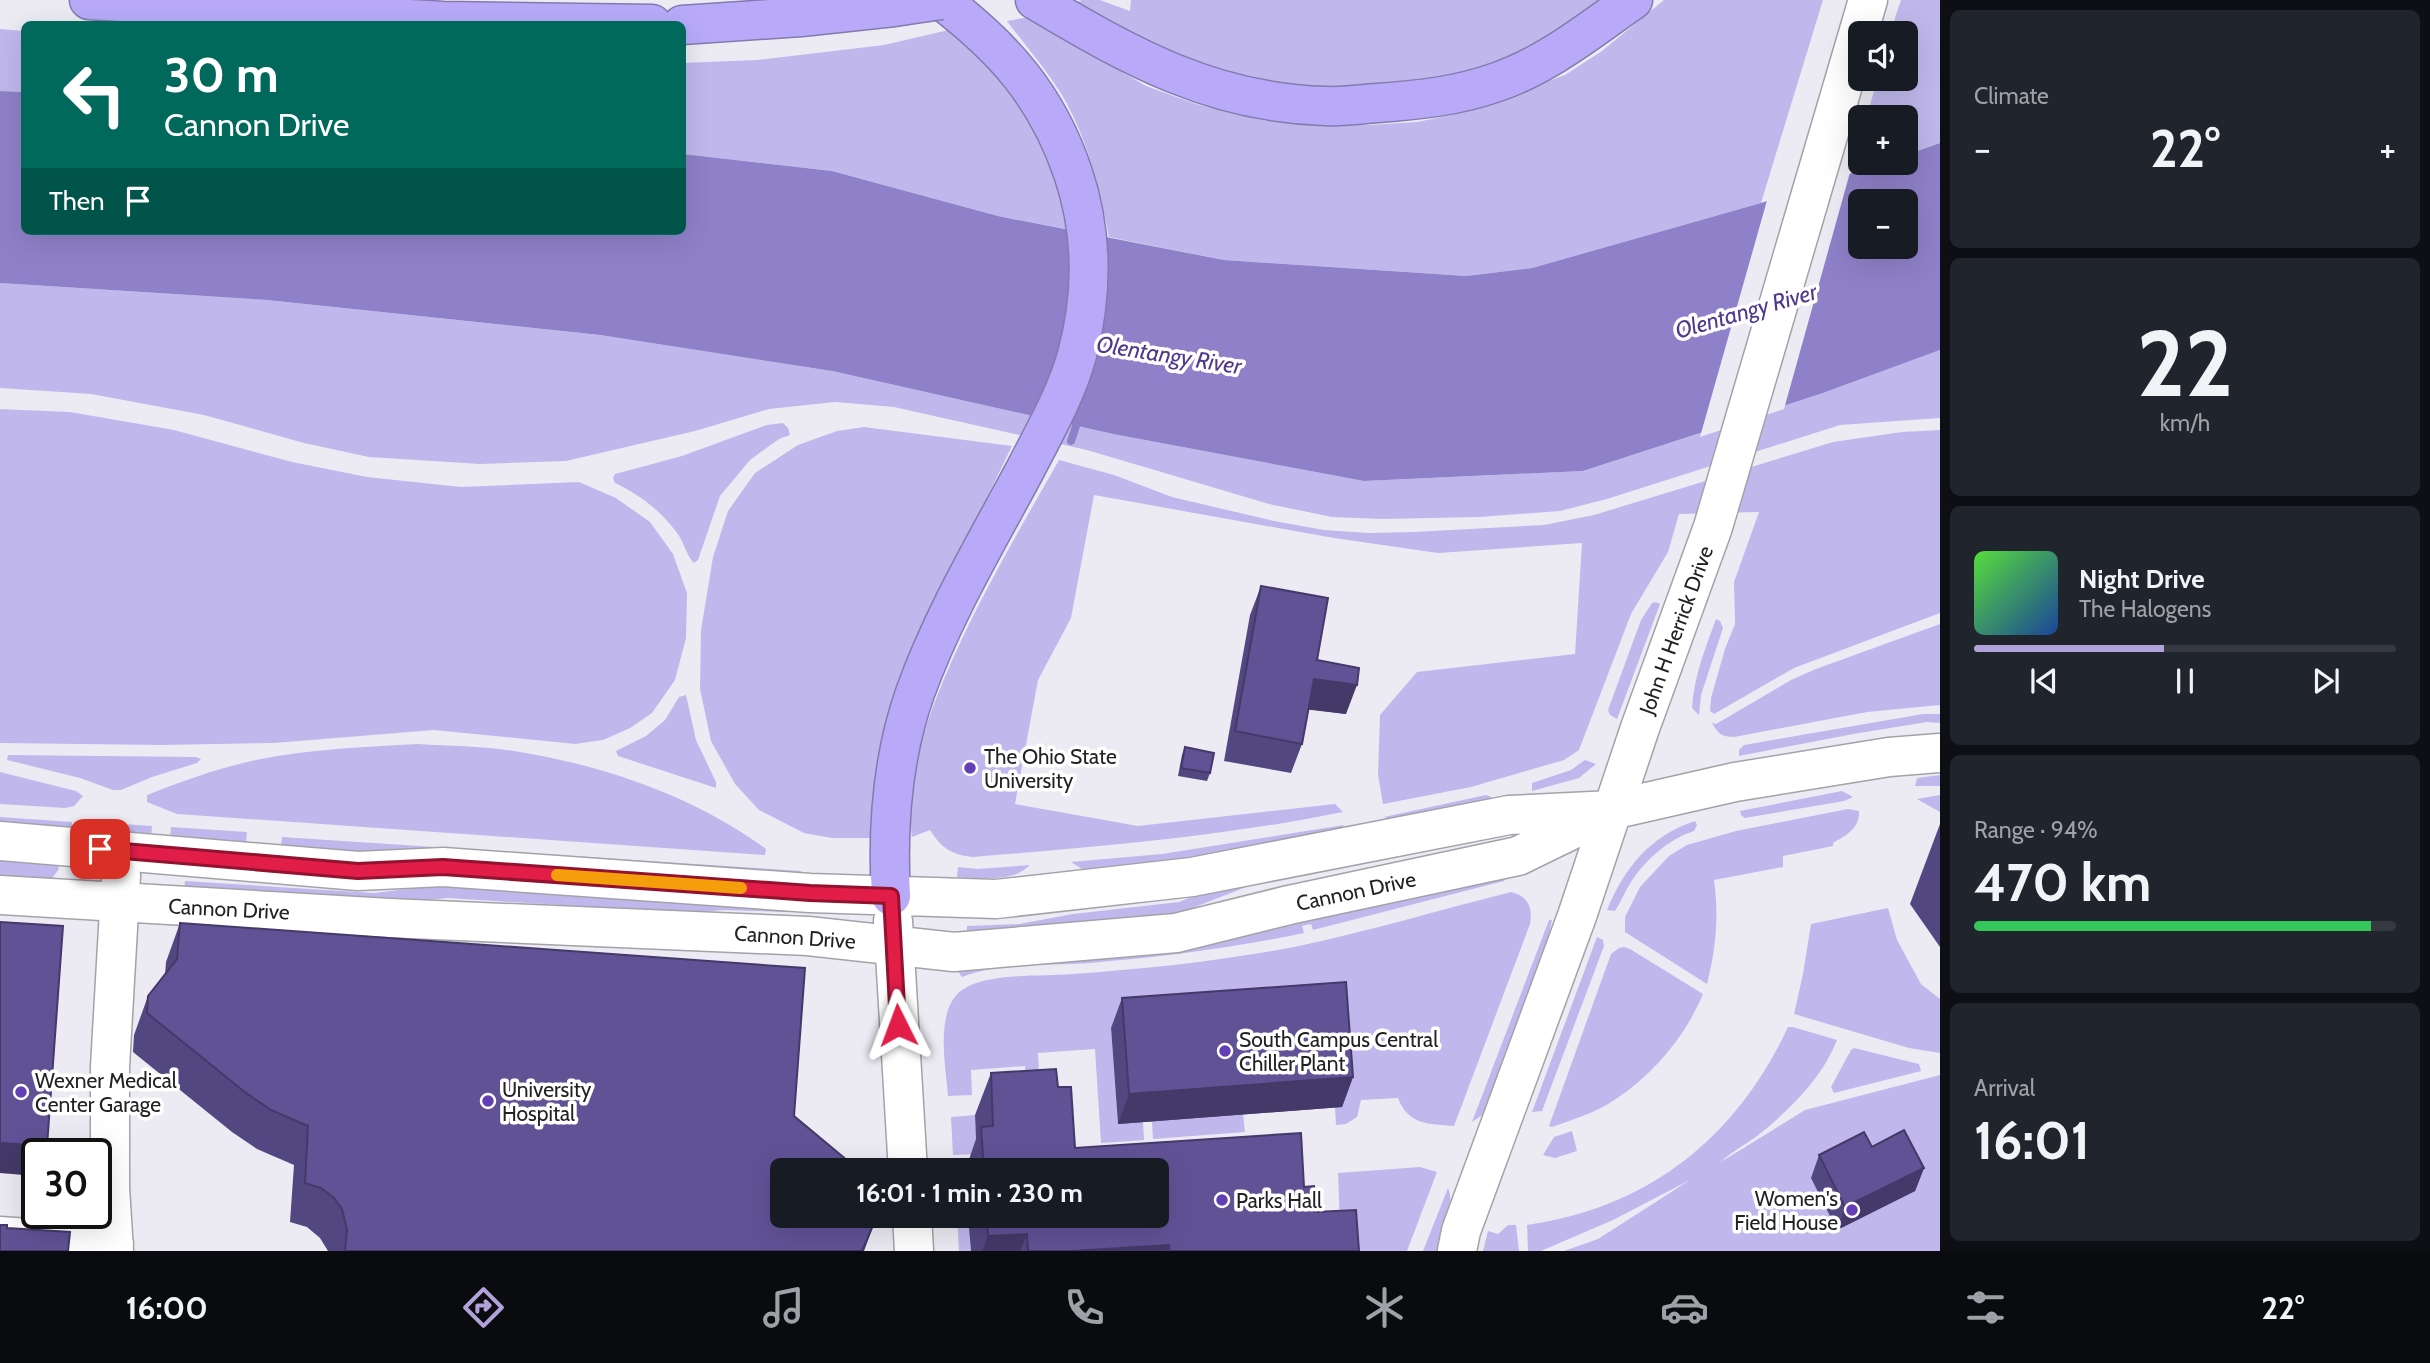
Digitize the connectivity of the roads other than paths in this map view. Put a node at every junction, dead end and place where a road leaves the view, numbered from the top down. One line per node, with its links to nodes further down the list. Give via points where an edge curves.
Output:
1 (89, 0): 6 (highway)
2 (941, 0): 7 (highway, bridge); 13 (highway, via 1012,62 1066,154 1085,222 1089,292 1076,357 1063,393 947,617 914,695 892,794)
3 (1035, 0): 4 (highway, via 1146,63 1209,87 1267,101 1326,106 1435,99 1498,82 1552,56)
4 (1633, 0)
5 (1868, 0): 9 (street, John H Herrick Drive, via 1713,527)
6 (443, 21)
7 (686, 25)
8 (1940, 752): 9 (street, Cannon Drive, via 1735,782)
9 (1612, 810): 13 (street, Cannon Drive, via 1509,815 1192,877 996,900); 15 (street, Cannon Drive, via 1518,856 1176,933 954,952); 21 (street, John H Herrick Drive)
10 (0, 841): 11 (street, Cannon Drive)
11 (122, 851): 13 (street, Cannon Drive, via 358,871 443,867); 14 (street)
12 (0, 895): 14 (street, Cannon Drive)
13 (891, 896): 15 (street)
14 (119, 902): 15 (street, Cannon Drive, via 800,935); 19 (street, via 110,1067)
15 (894, 946): 16 (street)
16 (907, 1158)
17 (913, 1228): 20 (street)
18 (0, 1236): 19 (street)
19 (114, 1247)
20 (914, 1251)
21 (1457, 1251)

